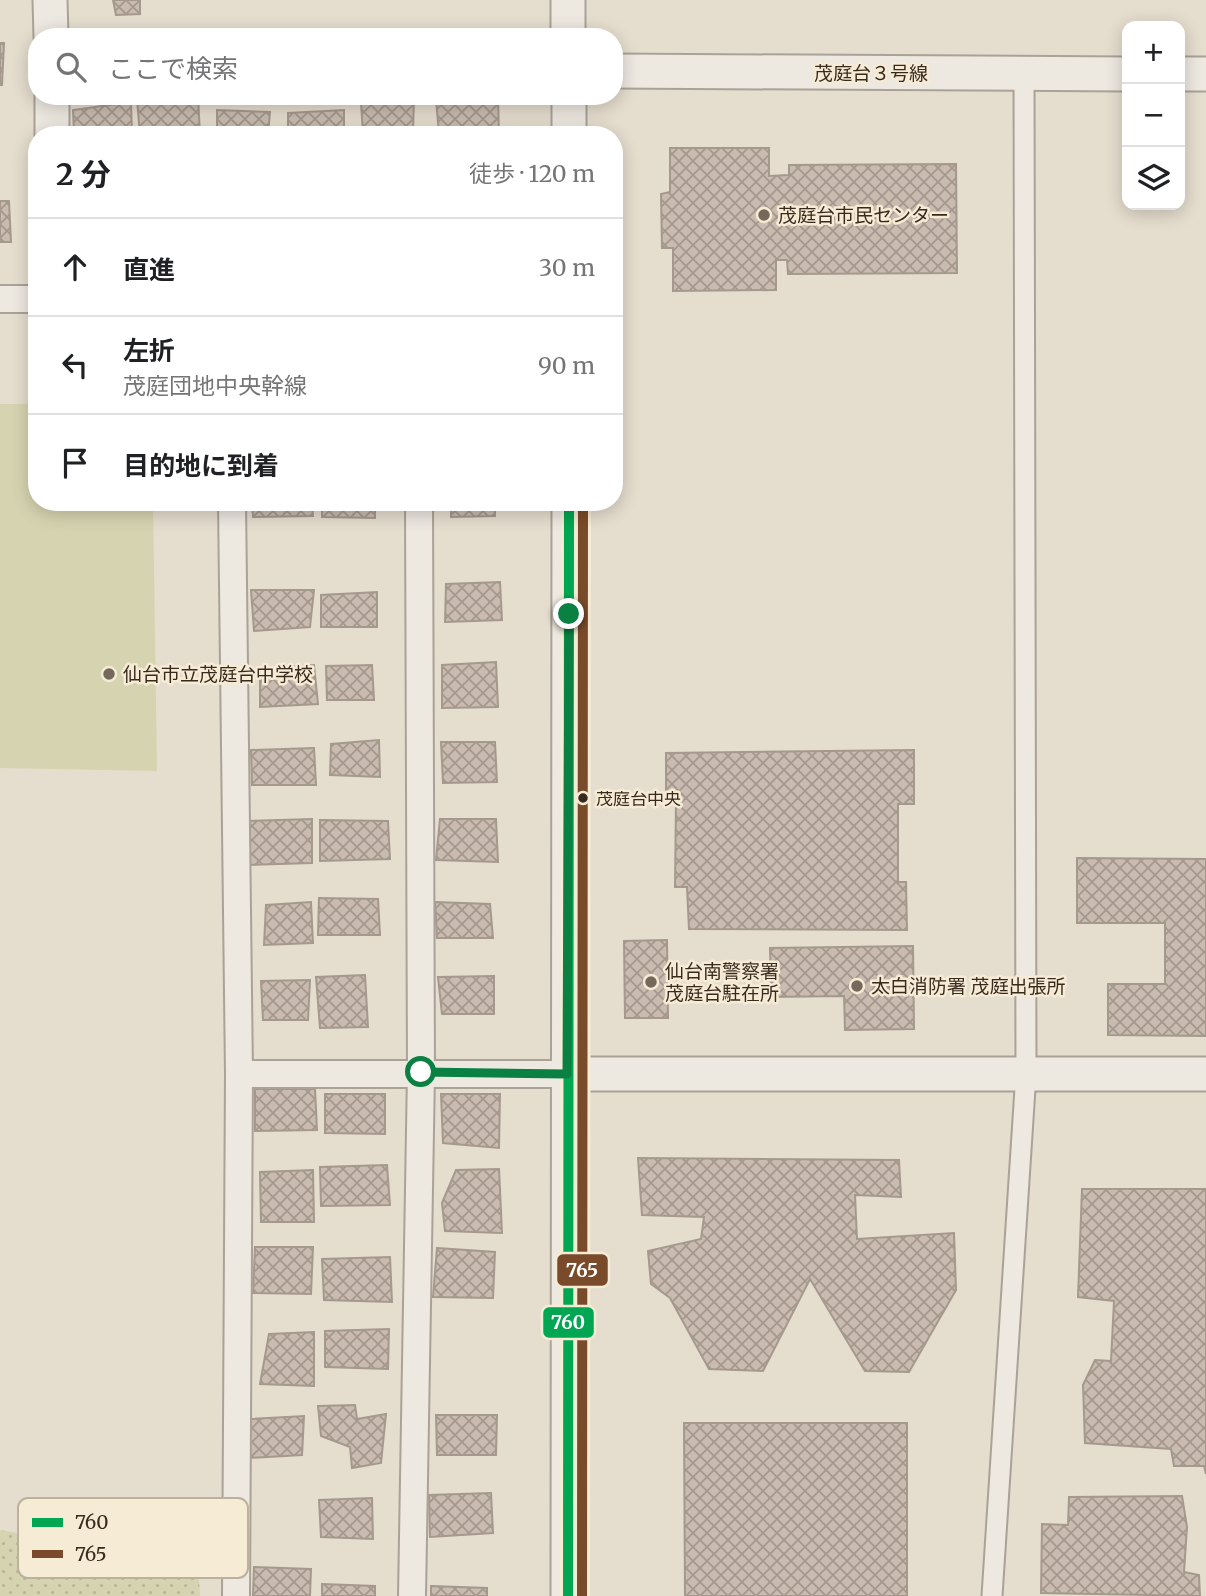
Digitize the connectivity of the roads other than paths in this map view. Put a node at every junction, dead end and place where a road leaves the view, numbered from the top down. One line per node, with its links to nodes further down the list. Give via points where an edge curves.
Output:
1 (50, 0): 3 (street)
2 (568, 0): 4 (street)
3 (51, 28)
4 (568, 28)
5 (623, 71): 6 (street, 茂庭台３号線)
6 (1024, 74): 7 (street, 茂庭台３号線); 20 (street)
7 (1122, 74)
8 (1185, 74): 9 (street)
9 (1206, 74)
10 (52, 105): 12 (street)
11 (569, 105): 13 (street)
12 (52, 126)
13 (569, 126)
14 (0, 299): 15 (street)
15 (28, 299)
16 (232, 511): 21 (street)
17 (419, 511): 19 (street)
18 (569, 511): 22 (street)
19 (421, 1072): 21 (street); 22 (street); 27 (street)
20 (1026, 1073): 22 (street); 23 (street); 29 (street)
21 (239, 1074): 24 (street)
22 (567, 1074): 28 (street)
23 (1206, 1074)
24 (237, 1498)
25 (236, 1578): 26 (street)
26 (236, 1596)
27 (412, 1596)
28 (568, 1596)
29 (992, 1596)

